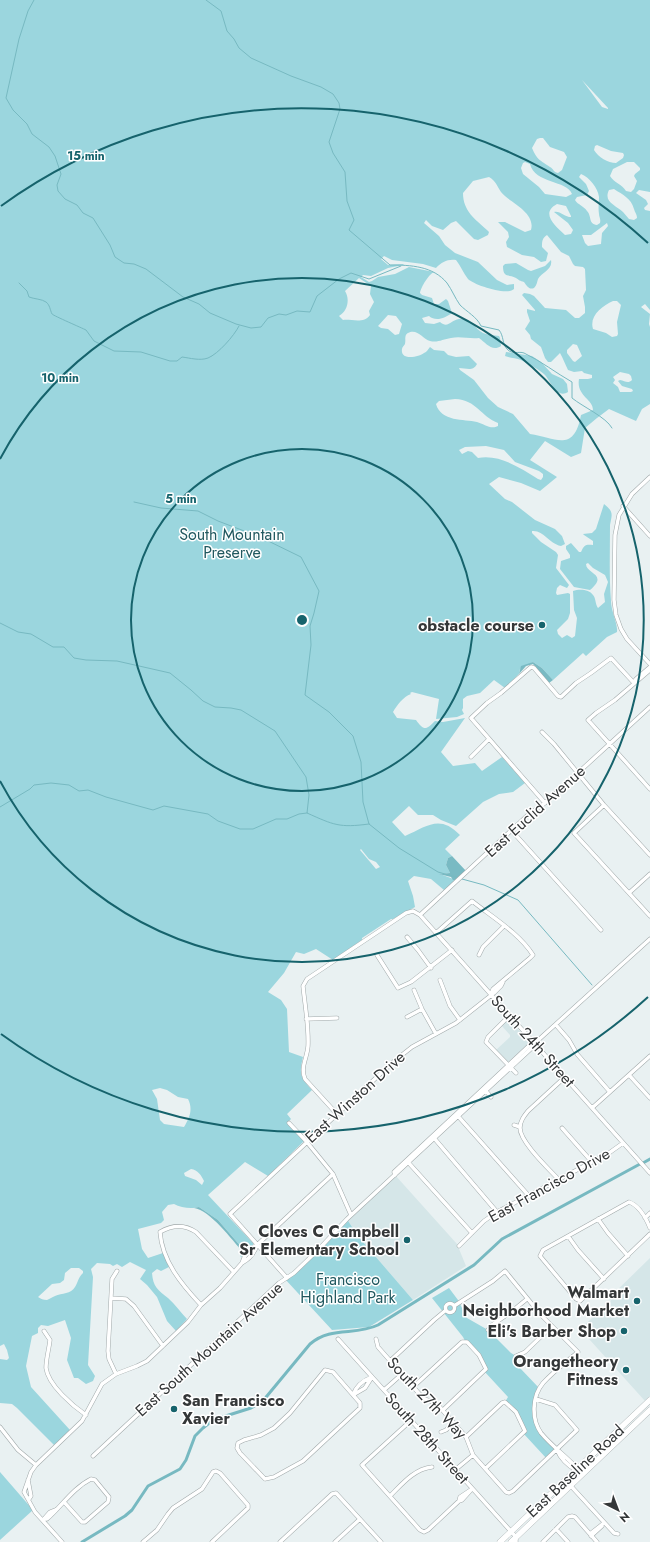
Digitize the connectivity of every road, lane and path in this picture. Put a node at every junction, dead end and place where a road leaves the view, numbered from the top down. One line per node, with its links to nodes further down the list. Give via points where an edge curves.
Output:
1 (650, 477): 2 (street)
2 (623, 506): 3 (street); 4 (street, via 617,520 615,535 616,615 626,636)
3 (650, 536)
4 (650, 664)
5 (650, 668): 6 (street)
6 (634, 683): 9 (street, via 611,658 561,697 531,667 471,718); 10 (street, via 588,720)
7 (650, 707): 10 (street, East Euclid Avenue)
8 (542, 732): 12 (street)
9 (489, 739): 11 (street); 14 (street)
10 (609, 744): 12 (street, East Euclid Avenue); 13 (street)
11 (471, 757)
12 (578, 773): 14 (street, East Euclid Avenue); 15 (street)
13 (650, 789)
14 (545, 803): 16 (street, East Euclid Avenue)
15 (604, 806): 17 (street); 19 (street, via 574,833)
16 (512, 831): 20 (street, East Euclid Avenue); 23 (street)
17 (650, 855)
18 (650, 874): 19 (street)
19 (629, 893): 21 (street)
20 (420, 915): 24 (street, South 24th Street); 38 (street, South 24th Street, via 413,911 406,913 307,979 304,986)
21 (650, 916)
22 (504, 926): 24 (street, via 472,902); 29 (street, via 483,946); 33 (street, East Winston Drive, via 533,955)
23 (601, 930)
24 (436, 933): 27 (street, South 24th Street)
25 (406, 937): 30 (street)
26 (650, 939): 40 (street, East South Mountain Avenue)
27 (452, 950): 30 (street); 33 (street, South 24th Street)
28 (377, 955): 30 (street, via 398,988)
29 (479, 955)
30 (431, 968)
31 (440, 980): 39 (street, via 450,1006)
32 (414, 990): 34 (street)
33 (491, 994): 35 (street, South 24th Street); 39 (street, East Winston Drive)
34 (422, 1009): 36 (street); 41 (street)
35 (510, 1015): 42 (street, South 24th Street); 44 (street, via 486,1042)
36 (407, 1017)
37 (337, 1018): 38 (street)
38 (306, 1019): 53 (street, via 308,1047 302,1073)
39 (460, 1020): 41 (street, East Winston Drive)
40 (556, 1025): 42 (street, East South Mountain Avenue); 49 (street)
41 (436, 1034): 53 (street, East Winston Drive, via 412,1047 393,1062)
42 (535, 1043): 44 (street, East South Mountain Avenue); 47 (street, South 24th Street)
43 (650, 1056): 46 (street)
44 (509, 1067): 45 (street); 48 (street, East South Mountain Avenue)
45 (516, 1073)
46 (629, 1075): 49 (street); 51 (street)
47 (565, 1077): 52 (street, South 24th Street); 57 (street, via 528,1111)
48 (485, 1090): 50 (street); 54 (street, East South Mountain Avenue)
49 (610, 1092): 52 (street)
50 (491, 1096)
51 (650, 1098)
52 (592, 1108): 61 (street, South 24th Street)
53 (336, 1113): 60 (street, East Winston Drive)
54 (458, 1115): 59 (street, East South Mountain Avenue); 67 (street)
55 (289, 1123): 60 (street)
56 (514, 1125): 57 (street)
57 (520, 1127): 66 (street, via 524,1140)
58 (562, 1128): 63 (street)
59 (434, 1138): 62 (street, East South Mountain Avenue); 68 (street)
60 (306, 1141): 65 (street); 78 (street, East Winston Drive, via 230,1214)
61 (623, 1143): 63 (street, East Francisco Drive); 64 (street, South 24th Street)
62 (408, 1162): 70 (street, East South Mountain Avenue); 75 (street)
63 (592, 1162): 66 (street, East Francisco Drive)
64 (650, 1173)
65 (333, 1174): 70 (street); 78 (street)
66 (559, 1180): 67 (street, East Francisco Drive)
67 (529, 1196): 68 (street, East Francisco Drive)
68 (497, 1212): 75 (street, East Francisco Drive)
69 (650, 1213): 72 (street)
70 (352, 1215): 83 (street, East South Mountain Avenue)
71 (650, 1217): 72 (street)
72 (645, 1218): 73 (street, via 638,1208 629,1202); 74 (street)
73 (598, 1219): 77 (street); 80 (street)
74 (650, 1228)
75 (472, 1233): 79 (street, East Francisco Drive)
76 (650, 1234): 80 (street)
77 (568, 1236): 84 (street); 84 (street, via 543,1250 540,1254 545,1263 580,1302)
78 (257, 1245): 82 (street); 83 (street)
79 (459, 1246)
80 (628, 1256): 84 (street)
81 (117, 1271): 85 (street, via 112,1279)
82 (233, 1271): 87 (street, via 220,1288); 87 (street, via 190,1228 174,1226 160,1232 173,1272)
83 (287, 1278): 118 (street, East South Mountain Avenue)
84 (604, 1279)
85 (111, 1298): 93 (street, via 126,1299 134,1306); 96 (street, via 108,1351)
86 (527, 1299): 88 (street); 89 (street); 95 (street, via 505,1271 454,1306 452,1312 446,1310)
87 (201, 1305): 93 (street)
88 (552, 1326): 94 (street, via 525,1352); 104 (street, via 578,1352 543,1384)
89 (488, 1330)
90 (44, 1331): 108 (street, via 50,1340 46,1364 49,1378 74,1406)
91 (338, 1339): 98 (street, South 28th Street)
92 (376, 1339): 95 (street, South 27th Way, via 378,1348)
93 (163, 1346): 96 (street, via 141,1364)
94 (516, 1356)
95 (390, 1361): 97 (street, South 27th Way)
96 (116, 1374): 108 (street, via 99,1388)
97 (402, 1374): 100 (street, South 27th Way); 102 (street)
98 (372, 1378): 99 (street); 101 (street); 102 (street, South 28th Street)
99 (361, 1384): 101 (street); 103 (street)
100 (413, 1387): 106 (street, South 27th Way, via 423,1398); 106 (street, via 465,1341 467,1342 479,1355 486,1368)
101 (365, 1388): 103 (street)
102 (384, 1390): 122 (street, South 28th Street)
103 (353, 1395): 103 (street, via 360,1403 359,1410 303,1461 274,1477 265,1479 237,1446 240,1442 268,1431 283,1420 323,1372 333,1372)
104 (536, 1399): 116 (street, via 534,1412 537,1425); 116 (street, via 555,1405 576,1430)
105 (650, 1400): 112 (main road, East Baseline Road)
106 (442, 1410): 109 (street, South 27th Way)
107 (650, 1410): 114 (main road, East Baseline Road)
108 (86, 1415): 119 (street)
109 (454, 1423): 113 (street); 115 (street, South 27th Way)
110 (406, 1425): 131 (street, via 362,1465)
111 (0, 1427): 119 (street, via 18,1450)
112 (619, 1430): 114 (main road); 123 (main road, East Baseline Road)
113 (441, 1432)
114 (624, 1435): 124 (main road, East Baseline Road)
115 (466, 1437): 117 (street, South 27th Way); 121 (street, via 502,1403 505,1402 516,1412 525,1430)
116 (557, 1450): 121 (street, South 27th Way, via 509,1494); 123 (street, via 571,1468)
117 (473, 1455): 121 (street, South 27th Way); 122 (street)
118 (93, 1456)
119 (36, 1465): 125 (street)
120 (432, 1467): 131 (street, via 416,1472)
121 (486, 1468)
122 (455, 1470): 129 (street, South 28th Street)
123 (576, 1470): 124 (main road); 126 (main road, East Baseline Road); 127 (main road)
124 (587, 1470): 127 (main road, East Baseline Road)
125 (28, 1480): 128 (street); 130 (street)
126 (560, 1485): 127 (main road); 138 (main road, East Baseline Road)
127 (570, 1486): 136 (street); 141 (main road, East Baseline Road)
128 (25, 1489): 130 (street); 132 (street, via 24,1492)
129 (472, 1489): 131 (street, via 460,1497 459,1501 424,1532); 138 (street, South 28th Street)
130 (30, 1490): 132 (street)
131 (390, 1496)
132 (29, 1499): 134 (street, via 35,1512)
133 (64, 1502): 133 (street, via 91,1479 95,1480 110,1497 108,1502 85,1522 82,1522); 134 (street)
134 (44, 1519): 142 (street)
135 (360, 1519): 145 (street, via 336,1493 332,1494); 146 (street); 147 (street)
136 (604, 1523): 139 (street); 140 (street)
137 (556, 1529): 140 (street, via 572,1516); 150 (street); 151 (street)
138 (510, 1532): 141 (street, South 28th Street); 148 (main road, East Baseline Road)
139 (618, 1534)
140 (590, 1535): 152 (street)
141 (516, 1540): 149 (main road, East Baseline Road)
142 (62, 1542)
143 (143, 1542): 144 (street, via 157,1530 173,1508 202,1489 216,1471 248,1508)
144 (212, 1542)
145 (280, 1542)
146 (335, 1542)
147 (381, 1542)
148 (500, 1542)
149 (511, 1542)
150 (543, 1542)
151 (568, 1542)
152 (597, 1542)

